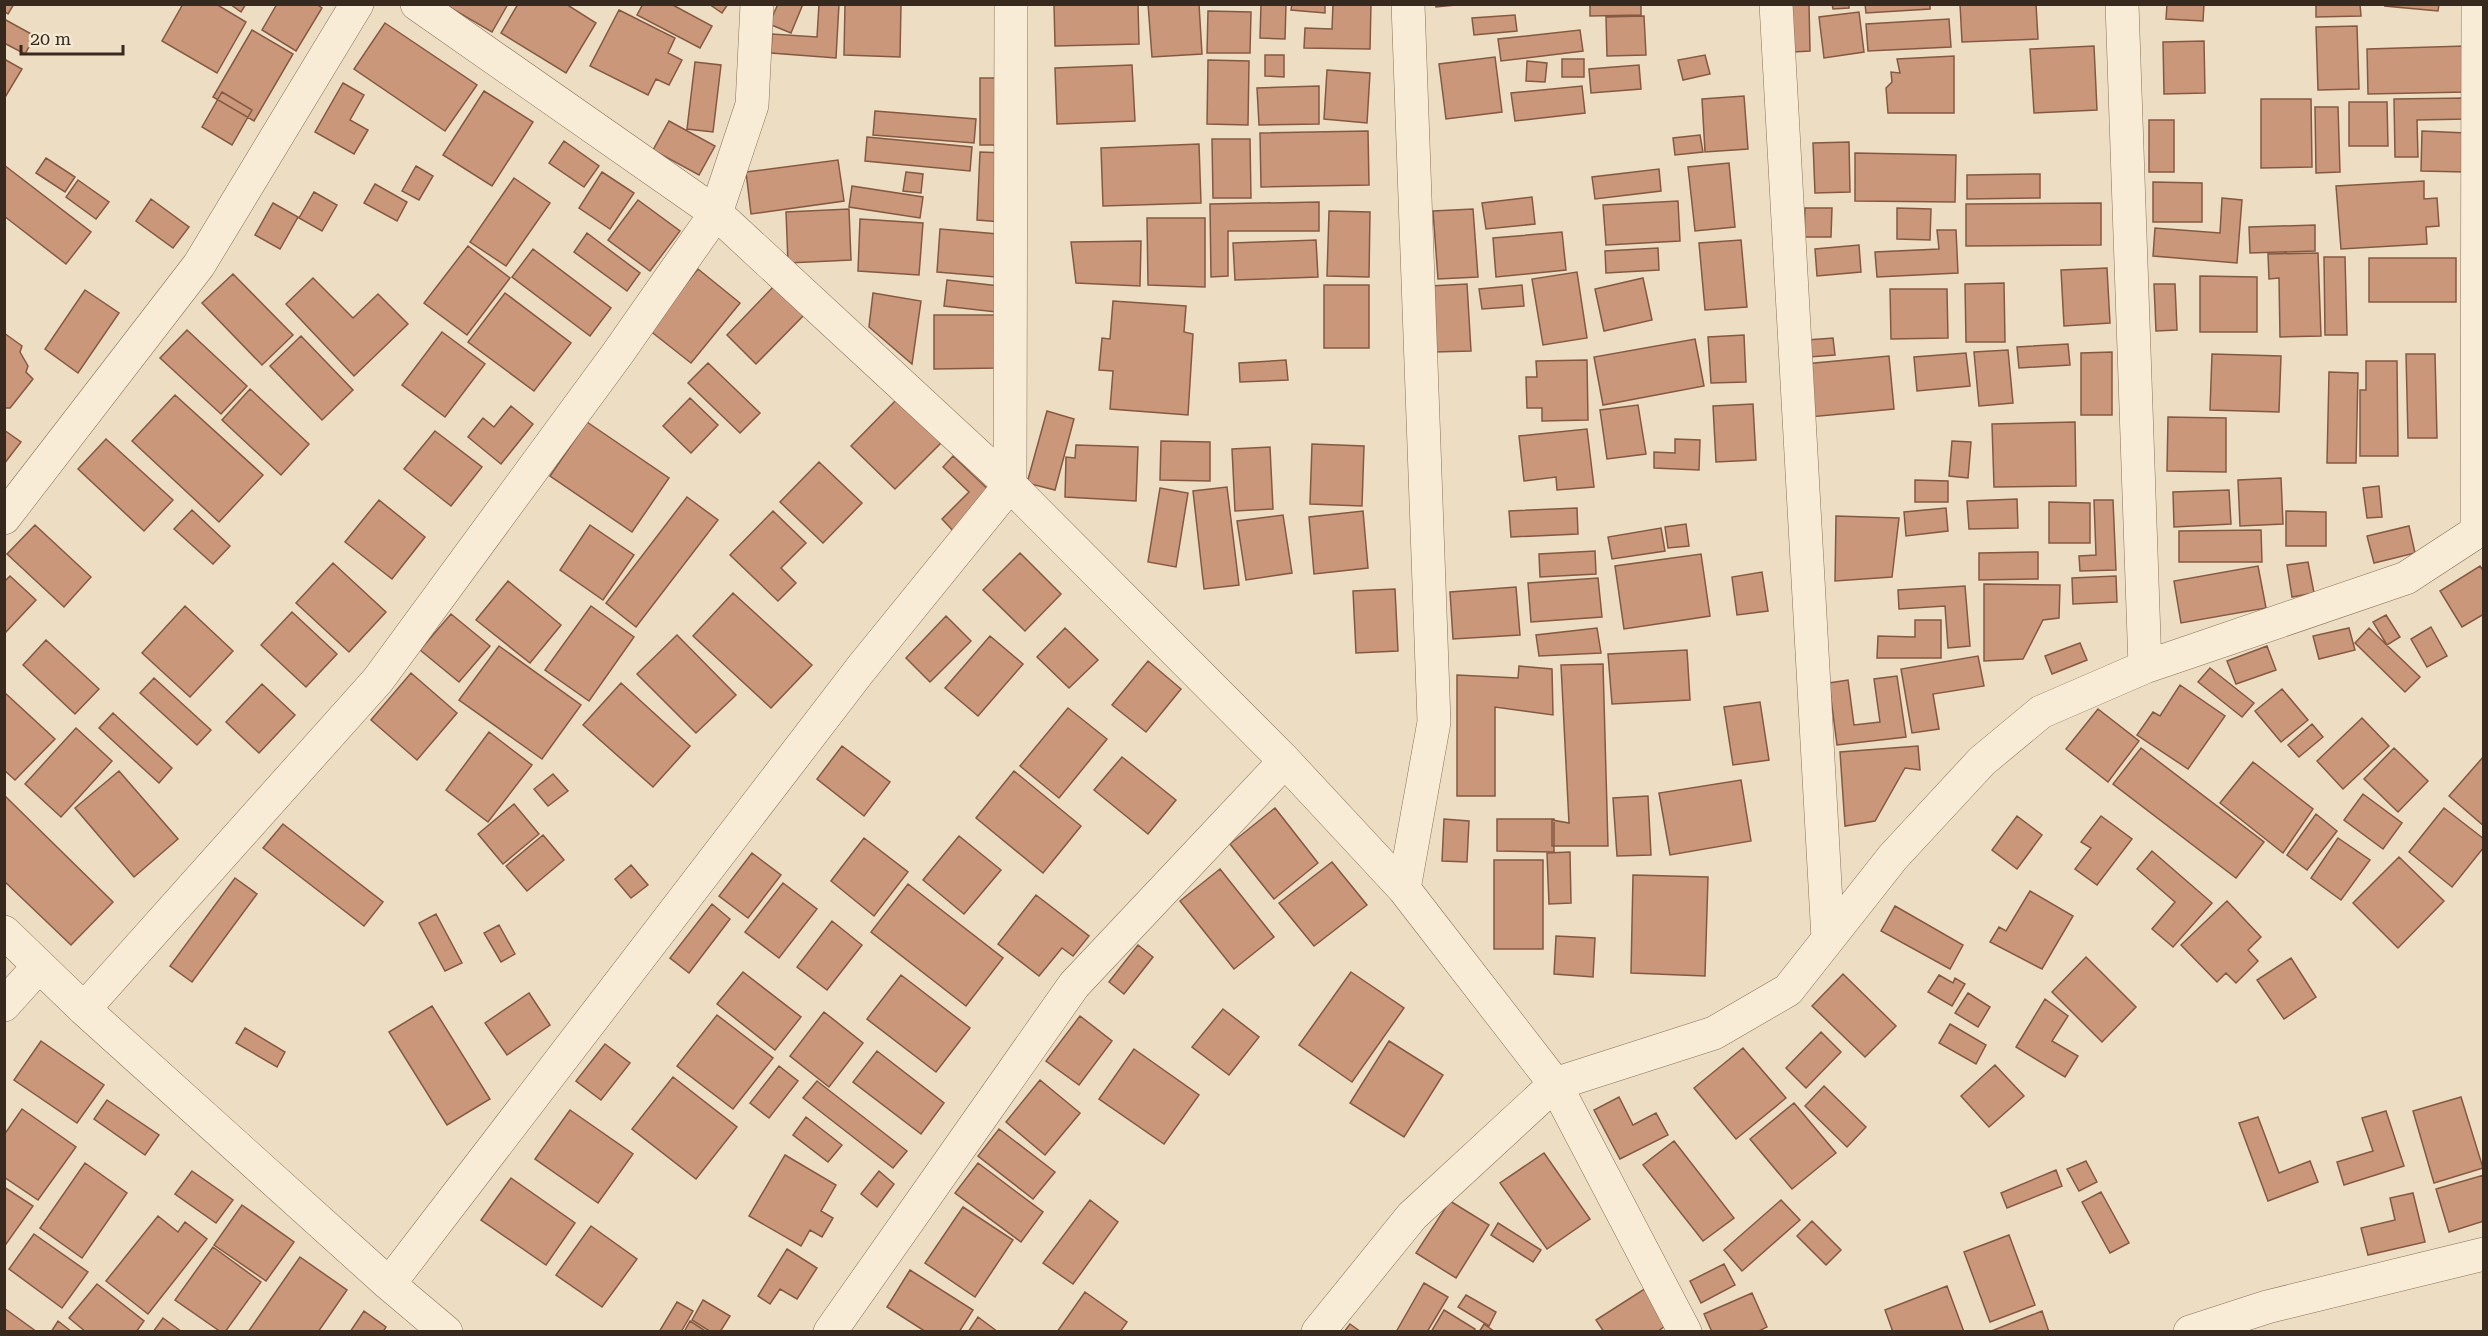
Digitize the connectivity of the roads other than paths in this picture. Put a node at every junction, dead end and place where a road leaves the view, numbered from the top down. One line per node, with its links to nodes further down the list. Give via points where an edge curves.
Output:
1 (357, 4): 11 (street, via 200,265)
2 (417, 4): 9 (street)
3 (757, 4): 9 (street, via 752,105)
4 (1011, 4): 10 (street)
5 (1408, 4): 15 (street, via 1434,723)
6 (1776, 4): 17 (street)
7 (2122, 4): 13 (street)
8 (2478, 4): 12 (street)
9 (716, 213): 10 (street); 20 (street, via 378,680)
10 (1010, 485): 14 (street); 23 (street, via 853,679)
11 (4, 518)
12 (2480, 529): 13 (street, via 2406,578)
13 (2145, 666): 17 (street, via 2041,712 1982,761 1893,857)
14 (1285, 761): 15 (street); 25 (street, via 1074,985)
15 (1404, 890): 21 (street)
16 (4, 932): 18 (street)
17 (1828, 939): 21 (street, via 1788,990 1714,1034)
18 (39, 966): 19 (street); 20 (street)
19 (4, 1005)
20 (84, 1009): 23 (street)
21 (1555, 1084): 26 (street, via 1412,1216); 27 (street)
22 (2484, 1254): 28 (street, via 2267,1307)
23 (389, 1284): 24 (street)
24 (446, 1332)
25 (830, 1332)
26 (1318, 1332)
27 (1685, 1332)
28 (2190, 1332)

